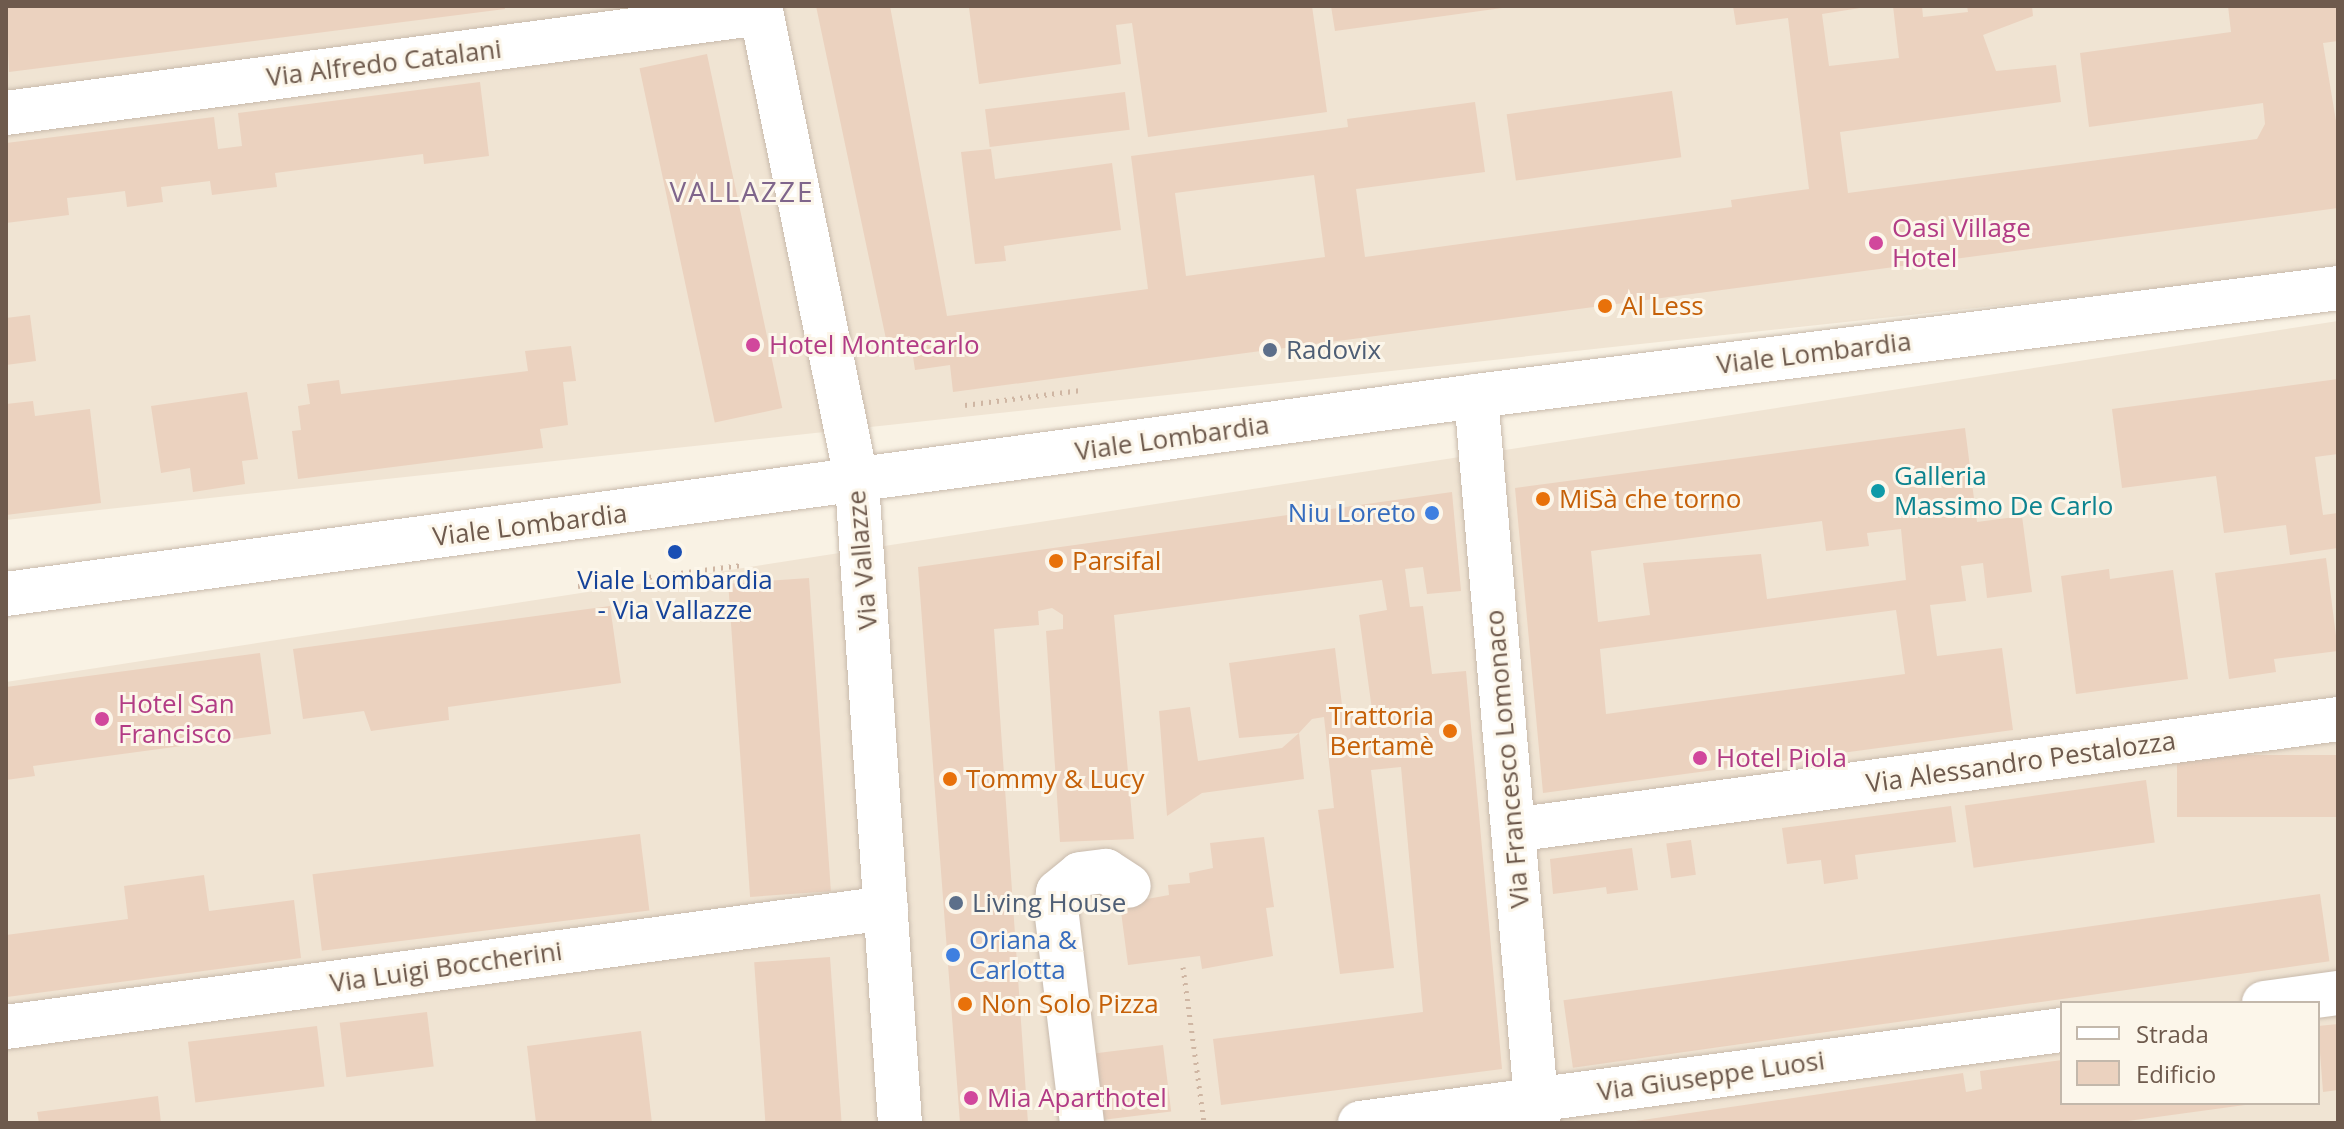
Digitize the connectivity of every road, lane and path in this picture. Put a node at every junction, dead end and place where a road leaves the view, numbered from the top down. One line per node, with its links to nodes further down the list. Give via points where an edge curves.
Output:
1 (760, 10): 2 (street, Via Alfredo Catalani); 7 (street, Via Vallazze)
2 (6, 113)
3 (2338, 288): 5 (street, Viale Lombardia)
4 (1081, 390): 6 (path)
5 (1476, 396): 7 (street, Viale Lombardia); 12 (street, Via Francesco Lomonaco)
6 (965, 405)
7 (857, 483): 10 (street, Viale Lombardia); 14 (street, Via Vallazze)
8 (742, 565): 9 (path)
9 (578, 586)
10 (6, 594)
11 (2338, 719): 12 (street, Via Alessandro Pestalozza)
12 (1513, 830): 20 (street, Via Francesco Lomonaco)
13 (1129, 886): 22 (street, via 1106,871 1080,874 1058,892)
14 (886, 908): 18 (street, Via Luigi Boccherini); 21 (street, Via Vallazze)
15 (1183, 967): 23 (path)
16 (2338, 993): 17 (street)
17 (2279, 1001)
18 (6, 1027)
19 (2060, 1030): 20 (street, Via Giuseppe Luosi)
20 (1537, 1111): 24 (street, Via Giuseppe Luosi)
21 (900, 1123)
22 (1082, 1123)
23 (1204, 1123)
24 (1360, 1123)

